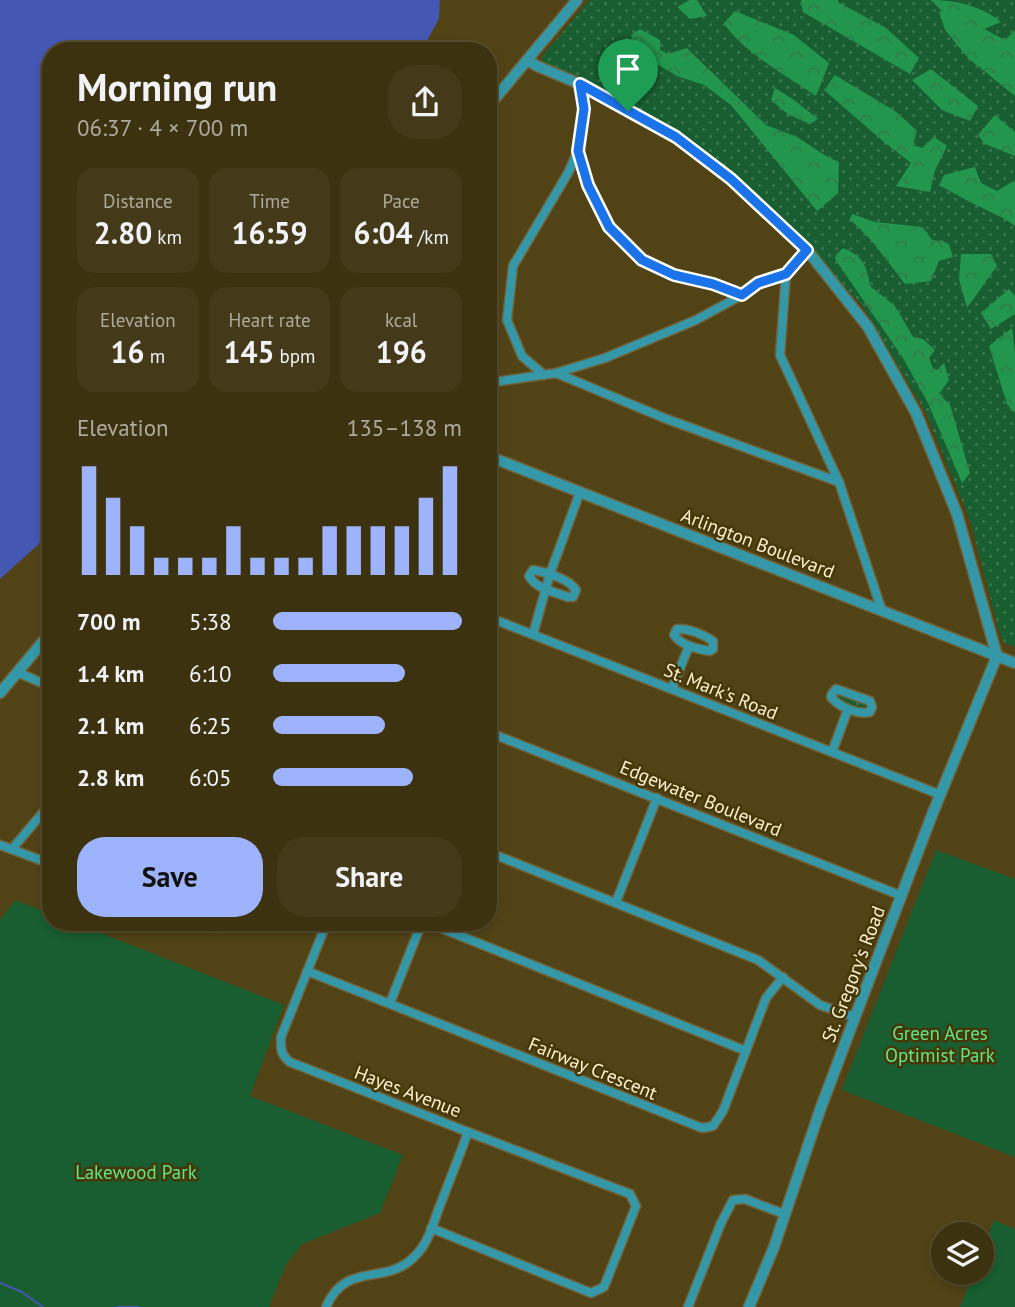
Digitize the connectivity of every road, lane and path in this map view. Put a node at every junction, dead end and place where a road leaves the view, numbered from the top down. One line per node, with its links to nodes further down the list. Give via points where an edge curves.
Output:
1 (577, 0): 2 (street)
2 (527, 60): 3 (street); 4 (street)
3 (580, 84): 5 (street, via 584,109); 8 (street, via 676,137 731,179)
4 (497, 96)
5 (578, 151): 6 (street); 7 (street)
6 (568, 173): 7 (street); 12 (street, via 513,267 506,320 522,356)
7 (587, 176): 10 (street, via 609,227 642,260 674,275)
8 (807, 250): 9 (street); 24 (street, via 868,327 916,413 957,514)
9 (786, 274): 10 (street, via 758,283); 15 (street, via 780,355)
10 (742, 295): 11 (street, via 616,354)
11 (556, 373): 12 (street); 15 (street)
12 (544, 374): 13 (street)
13 (497, 382)
14 (497, 460): 16 (street, Arlington Boulevard)
15 (838, 482): 19 (street)
16 (580, 492): 17 (street); 19 (street, Arlington Boulevard)
17 (550, 574): 18 (street); 18 (street, via 533,570 529,576); 18 (street, via 576,590 568,597)
18 (547, 589): 21 (street)
19 (882, 611): 24 (street, Arlington Boulevard)
20 (497, 620): 21 (street, St. Mark's Road)
21 (533, 634): 28 (street, St. Mark's Road)
22 (42, 643): 26 (street)
23 (689, 646): 28 (street)
24 (998, 656): 25 (street, Arlington Boulevard); 33 (street, St. Gregory's Road)
25 (1015, 663)
26 (17, 672): 27 (street); 29 (street)
27 (42, 683)
28 (672, 688): 32 (street, St. Mark's Road)
29 (0, 693)
30 (848, 709): 30 (street, via 867,713 872,706 840,689 834,691 833,700); 32 (street)
31 (497, 736): 34 (street, Edgewater Boulevard)
32 (832, 752): 33 (street, St. Mark's Road)
33 (941, 795): 40 (street, St. Gregory's Road)
34 (657, 798): 40 (street, Edgewater Boulevard); 41 (street)
35 (42, 814): 37 (street)
36 (0, 845): 37 (street)
37 (12, 849): 39 (street)
38 (497, 856): 41 (street)
39 (42, 861)
40 (902, 895): 48 (street, St. Gregory's Road)
41 (616, 902): 46 (street, via 758,960)
42 (323, 931): 45 (street, Hayes Avenue)
43 (420, 931): 47 (street)
44 (446, 931): 49 (street)
45 (307, 971): 47 (street, Fairway Crescent); 50 (street, Hayes Avenue, via 281,1037 283,1056)
46 (783, 978): 48 (street, via 820,1005); 49 (street, Fairway Crescent, via 766,998)
47 (390, 1003): 49 (street, Fairway Crescent, via 702,1129 713,1126 723,1111)
48 (855, 1017): 51 (street, St. Gregory's Road)
49 (746, 1051)
50 (468, 1132): 52 (street, Hayes Avenue); 52 (street, via 630,1194 636,1206 604,1287 591,1293)
51 (784, 1214): 54 (street, via 745,1199 733,1200); 55 (street, St. Gregory's Road)
52 (431, 1228): 53 (street, Hayes Avenue, via 416,1255 401,1269 346,1282 331,1295)
53 (326, 1307)
54 (688, 1307)
55 (749, 1307)

